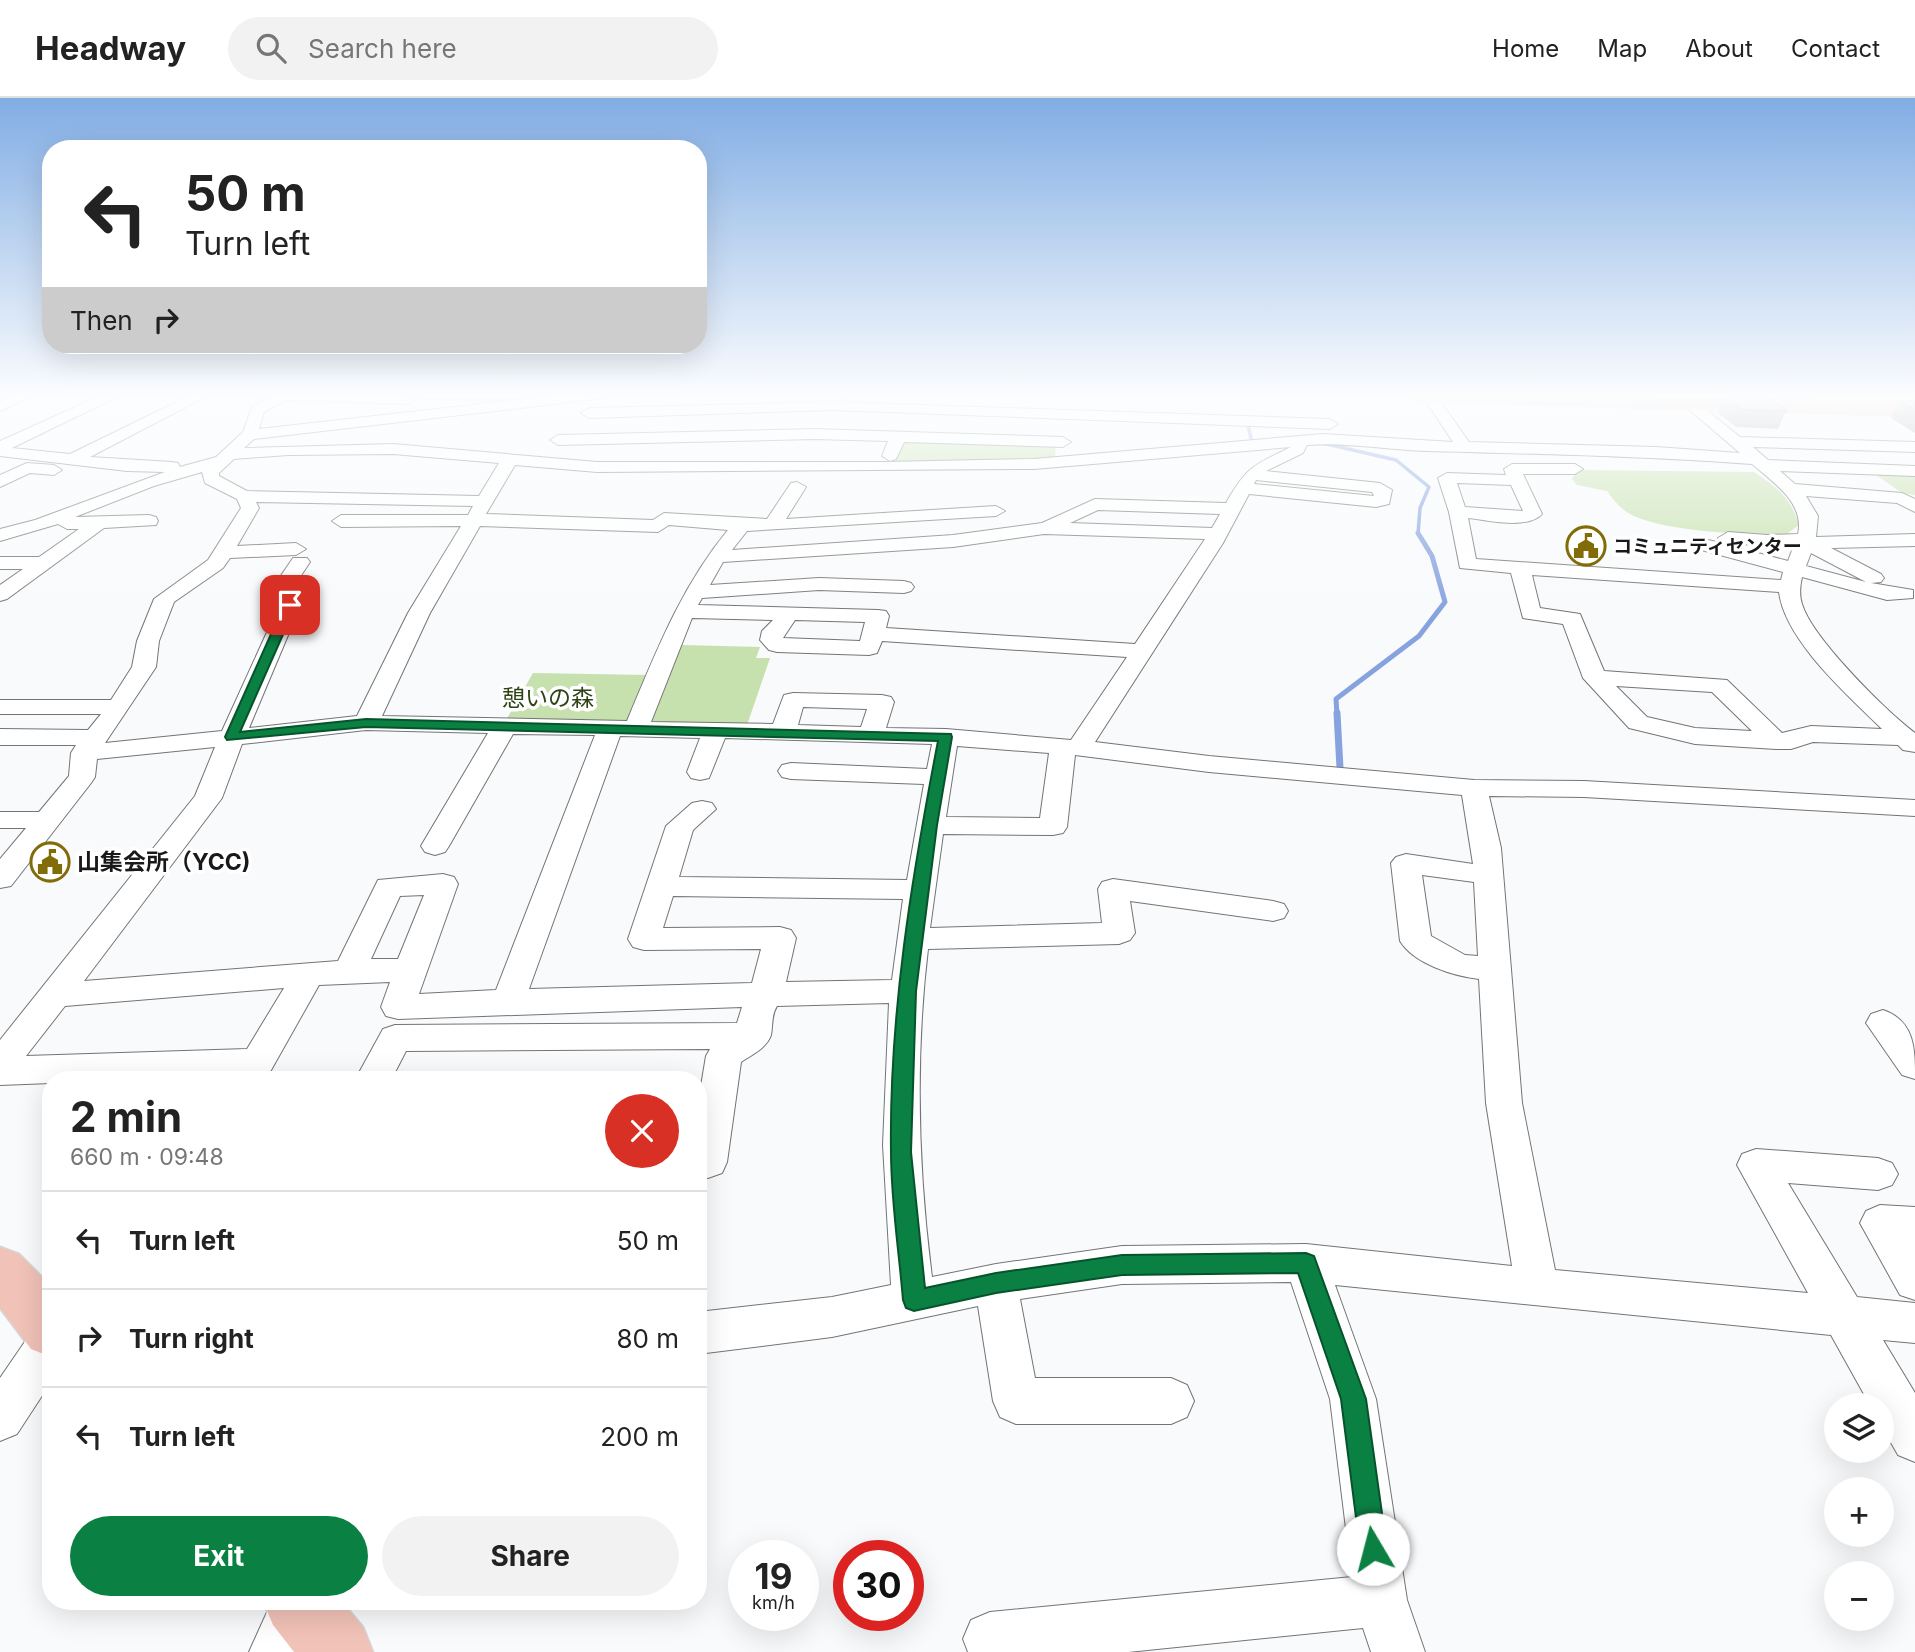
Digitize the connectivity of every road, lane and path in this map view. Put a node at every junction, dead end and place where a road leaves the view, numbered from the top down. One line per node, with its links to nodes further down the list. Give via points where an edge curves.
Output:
1 (14, 468): 2 (street)
2 (27, 468): 16 (street); 20 (street)
3 (131, 468): 16 (street)
4 (155, 468): 16 (street)
5 (195, 468): 16 (street)
6 (219, 468): 21 (street, via 211,479)
7 (505, 468): 25 (street)
8 (620, 468): 17 (street)
9 (800, 468): 17 (street)
10 (880, 468): 17 (street)
11 (1260, 468): 19 (street)
12 (1573, 468): 18 (street, via 1511,469)
13 (1766, 468): 22 (street)
14 (1855, 468): 15 (street)
15 (1915, 471)
16 (148, 474): 33 (street)
17 (796, 476): 35 (street)
18 (1517, 480): 27 (street, via 1447,478); 27 (street, via 1533,514)
19 (1248, 481): 19 (street, via 1374,487 1383,490 1383,500); 24 (street)
20 (0, 482)
21 (254, 488): 25 (street); 44 (street)
22 (1789, 489): 23 (street, via 1902,498); 42 (street, via 1804,505 1811,524)
23 (1915, 507)
24 (1234, 509): 36 (street, via 1094,503); 37 (street)
25 (479, 511): 29 (street); 34 (street, via 658,526 664,519); 61 (street, via 419,613)
26 (996, 511): 28 (street)
27 (1458, 512): 48 (street, via 1467,564)
28 (943, 516): 35 (street); 41 (street)
29 (341, 520)
30 (149, 521): 32 (street)
31 (0, 523): 33 (street)
32 (99, 523): 33 (street); 39 (street)
33 (40, 524): 38 (street)
34 (743, 525): 35 (street); 45 (street)
35 (773, 525)
36 (1044, 528): 37 (street); 41 (street)
37 (1217, 534): 57 (street)
38 (0, 536): 39 (street)
39 (81, 537): 47 (street)
40 (1915, 540): 42 (street)
41 (953, 541): 45 (street)
42 (1806, 541): 43 (street, via 1705,537); 49 (street); 53 (street)
43 (1701, 544): 49 (street); 50 (street)
44 (225, 552): 60 (street, via 216,564 165,599 148,641 144,667); 68 (street, via 298,555 288,580 300,583)
45 (716, 557): 54 (street)
46 (0, 563): 47 (street)
47 (47, 563): 52 (street)
48 (1520, 567): 50 (street); 58 (street, via 1531,613 1572,619)
49 (1791, 578): 50 (street); 53 (street); 71 (street, via 1791,603 1808,634)
50 (1705, 579)
51 (904, 587): 54 (street, via 819,584)
52 (0, 595)
53 (1911, 597)
54 (689, 601): 55 (street); 63 (street)
55 (787, 613): 56 (street, via 878,616); 56 (street, via 773,631 771,640 777,645 869,648)
56 (874, 635): 57 (street)
57 (1142, 651): 73 (street)
58 (1595, 678): 70 (street, via 1638,723 1695,736); 70 (street, via 1718,685)
59 (0, 707): 60 (street)
60 (119, 707): 72 (street)
61 (366, 723): 62 (street); 68 (street)
62 (505, 726): 63 (street); 83 (street)
63 (623, 729): 64 (street); 97 (street)
64 (715, 731): 65 (street); 75 (street)
65 (783, 732): 66 (street); 66 (street, via 793,700 881,702)
66 (872, 735): 69 (street)
67 (0, 737): 72 (street)
68 (232, 737): 72 (street); 95 (street, via 208,798)
69 (946, 737): 73 (street); 76 (street)
70 (1776, 741): 71 (street, via 1811,734)
71 (1910, 743)
72 (89, 746): 81 (street, via 82,778)
73 (1071, 747): 77 (street); 82 (street, via 1054,827)
74 (791, 771): 76 (street)
75 (700, 772)
76 (938, 777): 82 (street)
77 (1474, 788): 78 (street, via 1584,789); 84 (street)
78 (1915, 808)
79 (702, 809): 86 (street, via 680,826)
80 (0, 820): 81 (street)
81 (47, 820): 85 (street)
82 (930, 825): 87 (street)
83 (435, 846)
84 (1488, 875): 91 (street); 91 (street, via 1406,863 1416,941 1458,965)
85 (0, 879)
86 (661, 886): 87 (street); 96 (street, via 644,939 780,938)
87 (920, 890): 89 (street)
88 (1273, 911): 89 (street, via 1113,889 1119,933)
89 (913, 939): 94 (street)
90 (410, 970): 92 (street); 92 (street, via 443,884 389,887); 97 (street, via 398,1007)
91 (1496, 970): 110 (street, via 1504,1103)
92 (349, 971): 93 (street)
93 (308, 975): 95 (street); 102 (street, via 257,1062)
94 (907, 991): 96 (street); 111 (street, via 901,1152)
95 (54, 995): 100 (street)
96 (766, 996): 97 (street); 99 (street, via 756,1013)
97 (508, 1002)
98 (1883, 1023): 101 (street)
99 (753, 1035): 103 (street, via 395,1038); 104 (street, via 724,1056)
100 (0, 1065)
101 (1915, 1065)
102 (0, 1071)
103 (378, 1071)
104 (707, 1162)
105 (1878, 1174): 112 (street, via 1756,1165)
106 (1915, 1226): 108 (street, via 1880,1223)
107 (1306, 1263): 109 (street, via 1122,1265); 110 (street); 119 (street, via 1353,1399)
108 (1915, 1281)
109 (996, 1283): 111 (street); 116 (street, via 1016,1401)
110 (1537, 1289): 112 (street)
111 (914, 1300): 114 (street, via 832,1317)
112 (1845, 1318): 113 (street); 118 (street)
113 (1915, 1323)
114 (707, 1332)
115 (42, 1355): 117 (street)
116 (1171, 1401)
117 (0, 1418)
118 (1915, 1438)
119 (1381, 1600): 120 (street); 121 (street)
120 (990, 1639)
121 (1398, 1652)

